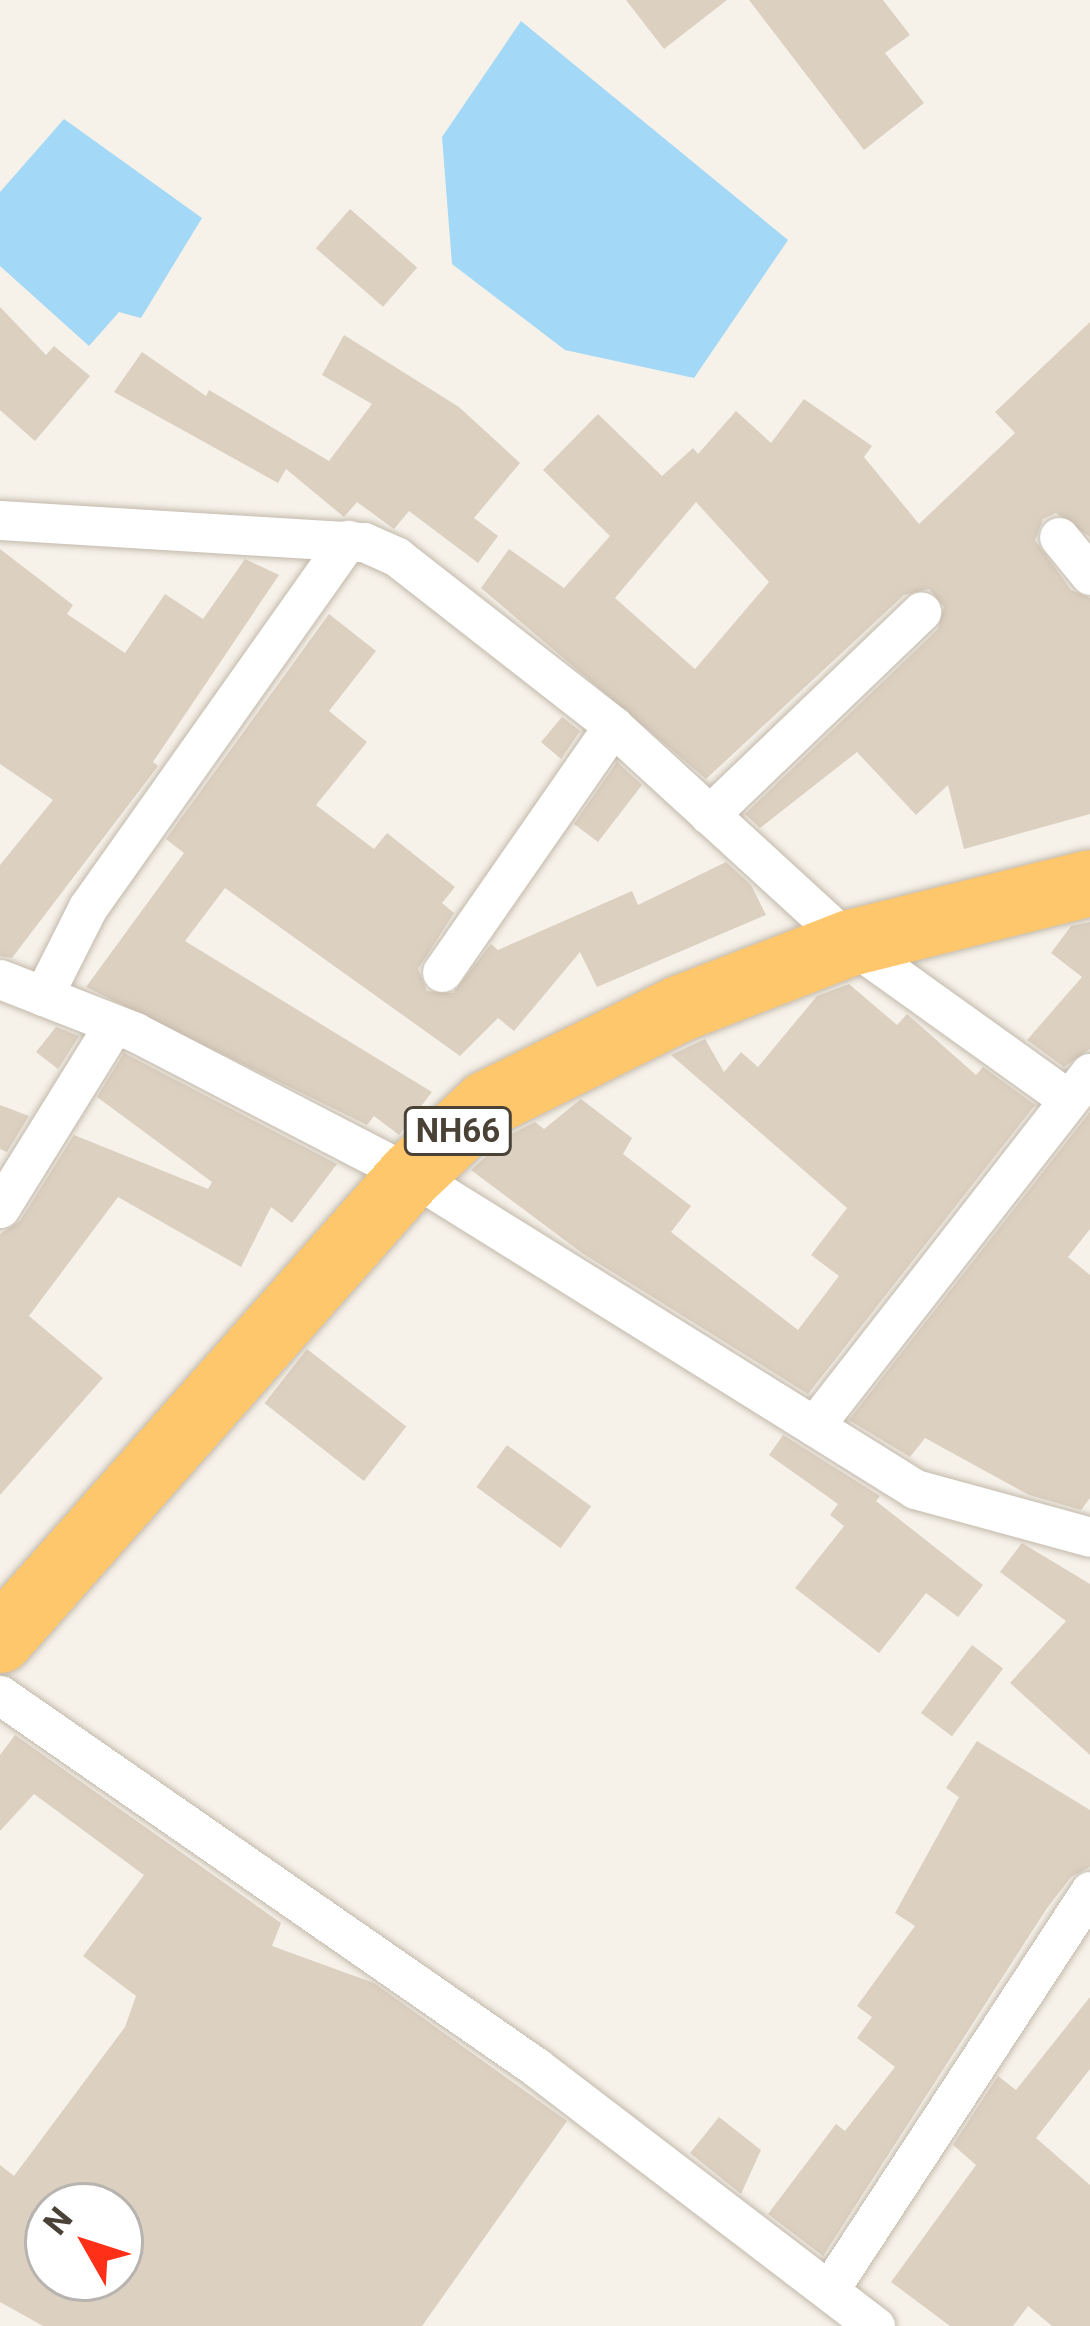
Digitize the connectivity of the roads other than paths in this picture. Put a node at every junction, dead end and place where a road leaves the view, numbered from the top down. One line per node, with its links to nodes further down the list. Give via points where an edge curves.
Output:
1 (0, 520): 3 (street)
2 (1059, 538): 4 (street)
3 (348, 540): 6 (street, via 397,557); 12 (street, via 88,907)
4 (1090, 575)
5 (921, 612): 7 (street)
6 (613, 726): 7 (street); 10 (street)
7 (709, 815): 9 (street)
8 (1090, 883): 9 (highway, NH66)
9 (850, 943): 14 (street); 15 (highway, NH66, via 556,1066 487,1104)
10 (442, 972)
11 (0, 979): 12 (street)
12 (43, 996): 13 (street)
13 (114, 1024): 15 (street); 16 (street)
14 (1079, 1086): 17 (street)
15 (411, 1175): 17 (street); 19 (highway, NH66)
16 (0, 1208)
17 (814, 1426): 18 (street, via 915,1489)
18 (1090, 1537)
19 (0, 1640)
20 (0, 1695): 22 (street, via 536,2067)
21 (1090, 1891): 22 (street)
22 (829, 2290): 23 (street)
23 (875, 2326)

